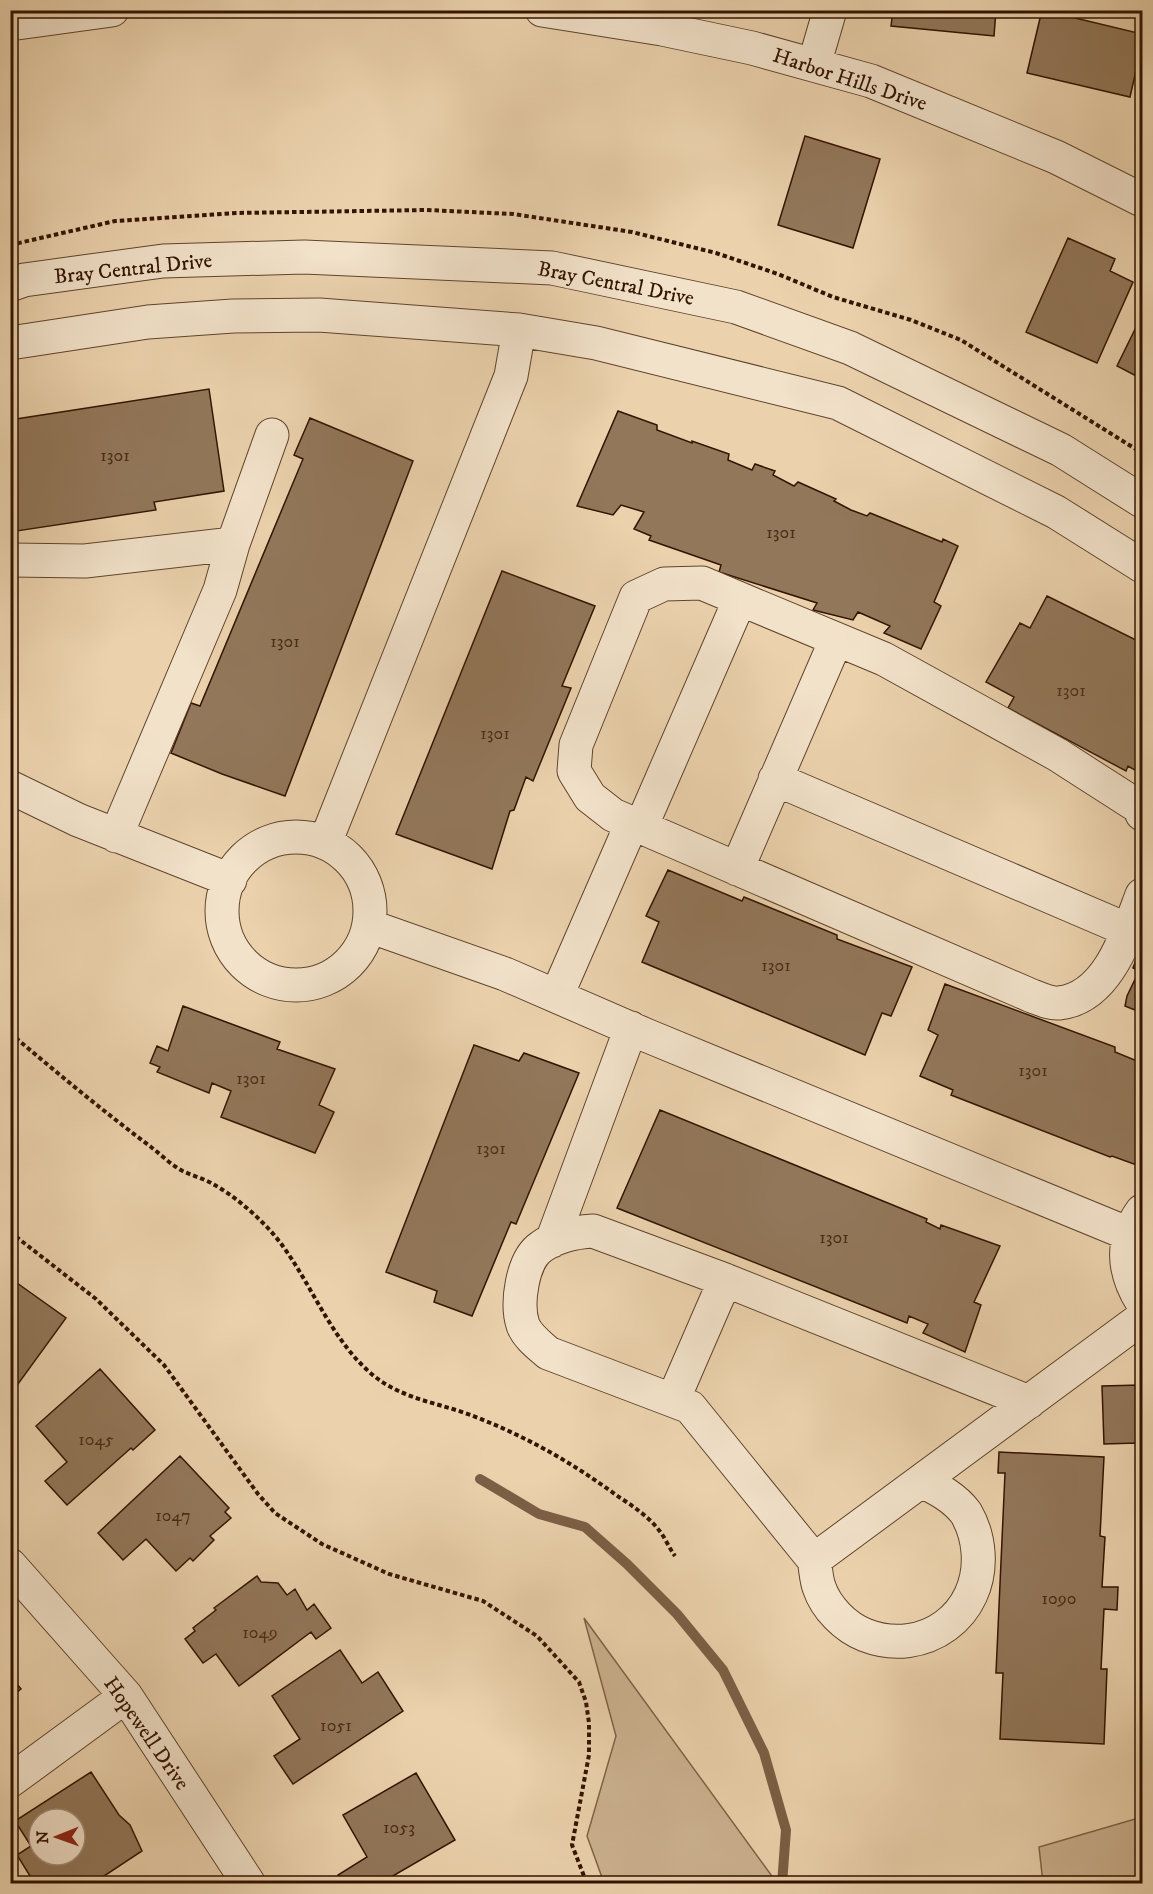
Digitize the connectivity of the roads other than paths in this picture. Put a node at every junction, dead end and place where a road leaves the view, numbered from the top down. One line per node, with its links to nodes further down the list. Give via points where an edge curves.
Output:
1 (112, 10): 4 (street)
2 (542, 10): 5 (street, Harbor Hills Drive, via 662,29)
3 (830, 10): 5 (street)
4 (10, 24)
5 (814, 65): 6 (street, Harbor Hills Drive, via 871,81 977,123)
6 (1143, 200)
7 (15, 282): 11 (street, Bray Central Drive, via 163,261 304,257 552,268 736,307 850,348 1061,450)
8 (519, 330): 9 (street, via 319,315 233,316 148,322); 14 (street, via 596,343 838,403 1056,512); 22 (street, via 511,376)
9 (10, 343)
10 (272, 435): 12 (street)
11 (1143, 501)
12 (233, 544): 13 (street, via 85,561); 21 (street, via 220,590)
13 (10, 560)
14 (1143, 566)
15 (740, 598): 16 (street); 20 (street); 20 (street, via 702,583 664,584 636,597 576,745 574,771 590,797 613,815)
16 (836, 640): 17 (street); 19 (street, via 884,659 1058,754 1139,807)
17 (775, 779): 23 (street); 27 (street)
18 (10, 787): 21 (street)
19 (1143, 814)
20 (637, 825): 23 (street); 28 (street)
21 (116, 836): 24 (street)
22 (325, 843): 24 (street, via 294,837 265,844 248,855); 26 (street, via 342,853 366,885)
23 (737, 869): 27 (street, via 1058,1004 1082,995 1104,977)
24 (230, 880): 26 (street, via 222,908 230,944 255,973 272,981 307,985 325,980 353,958)
25 (1143, 895): 27 (street)
26 (369, 926): 28 (street)
27 (1128, 930)
28 (557, 995): 29 (street)
29 (631, 1028): 30 (street); 31 (street)
30 (1136, 1222): 33 (street, via 1126,1259 1131,1281)
31 (552, 1241): 32 (street, via 575,1232 593,1232); 35 (street, via 539,1248 525,1272 520,1296 523,1325 534,1340 548,1353)
32 (725, 1280): 35 (street); 36 (street)
33 (1143, 1302)
34 (1143, 1318): 36 (street)
35 (672, 1400): 38 (street, via 690,1407)
36 (1029, 1402): 37 (street)
37 (922, 1480): 38 (street); 38 (street, via 947,1494 966,1514 977,1539 979,1567 972,1594 957,1617 934,1634 907,1642 880,1641 854,1631 833,1612 819,1588)
38 (814, 1560)
39 (10, 1565): 40 (street, Hopewell Drive)
40 (126, 1696): 41 (street); 42 (street, Hopewell Drive)
41 (10, 1781)
42 (249, 1884)

